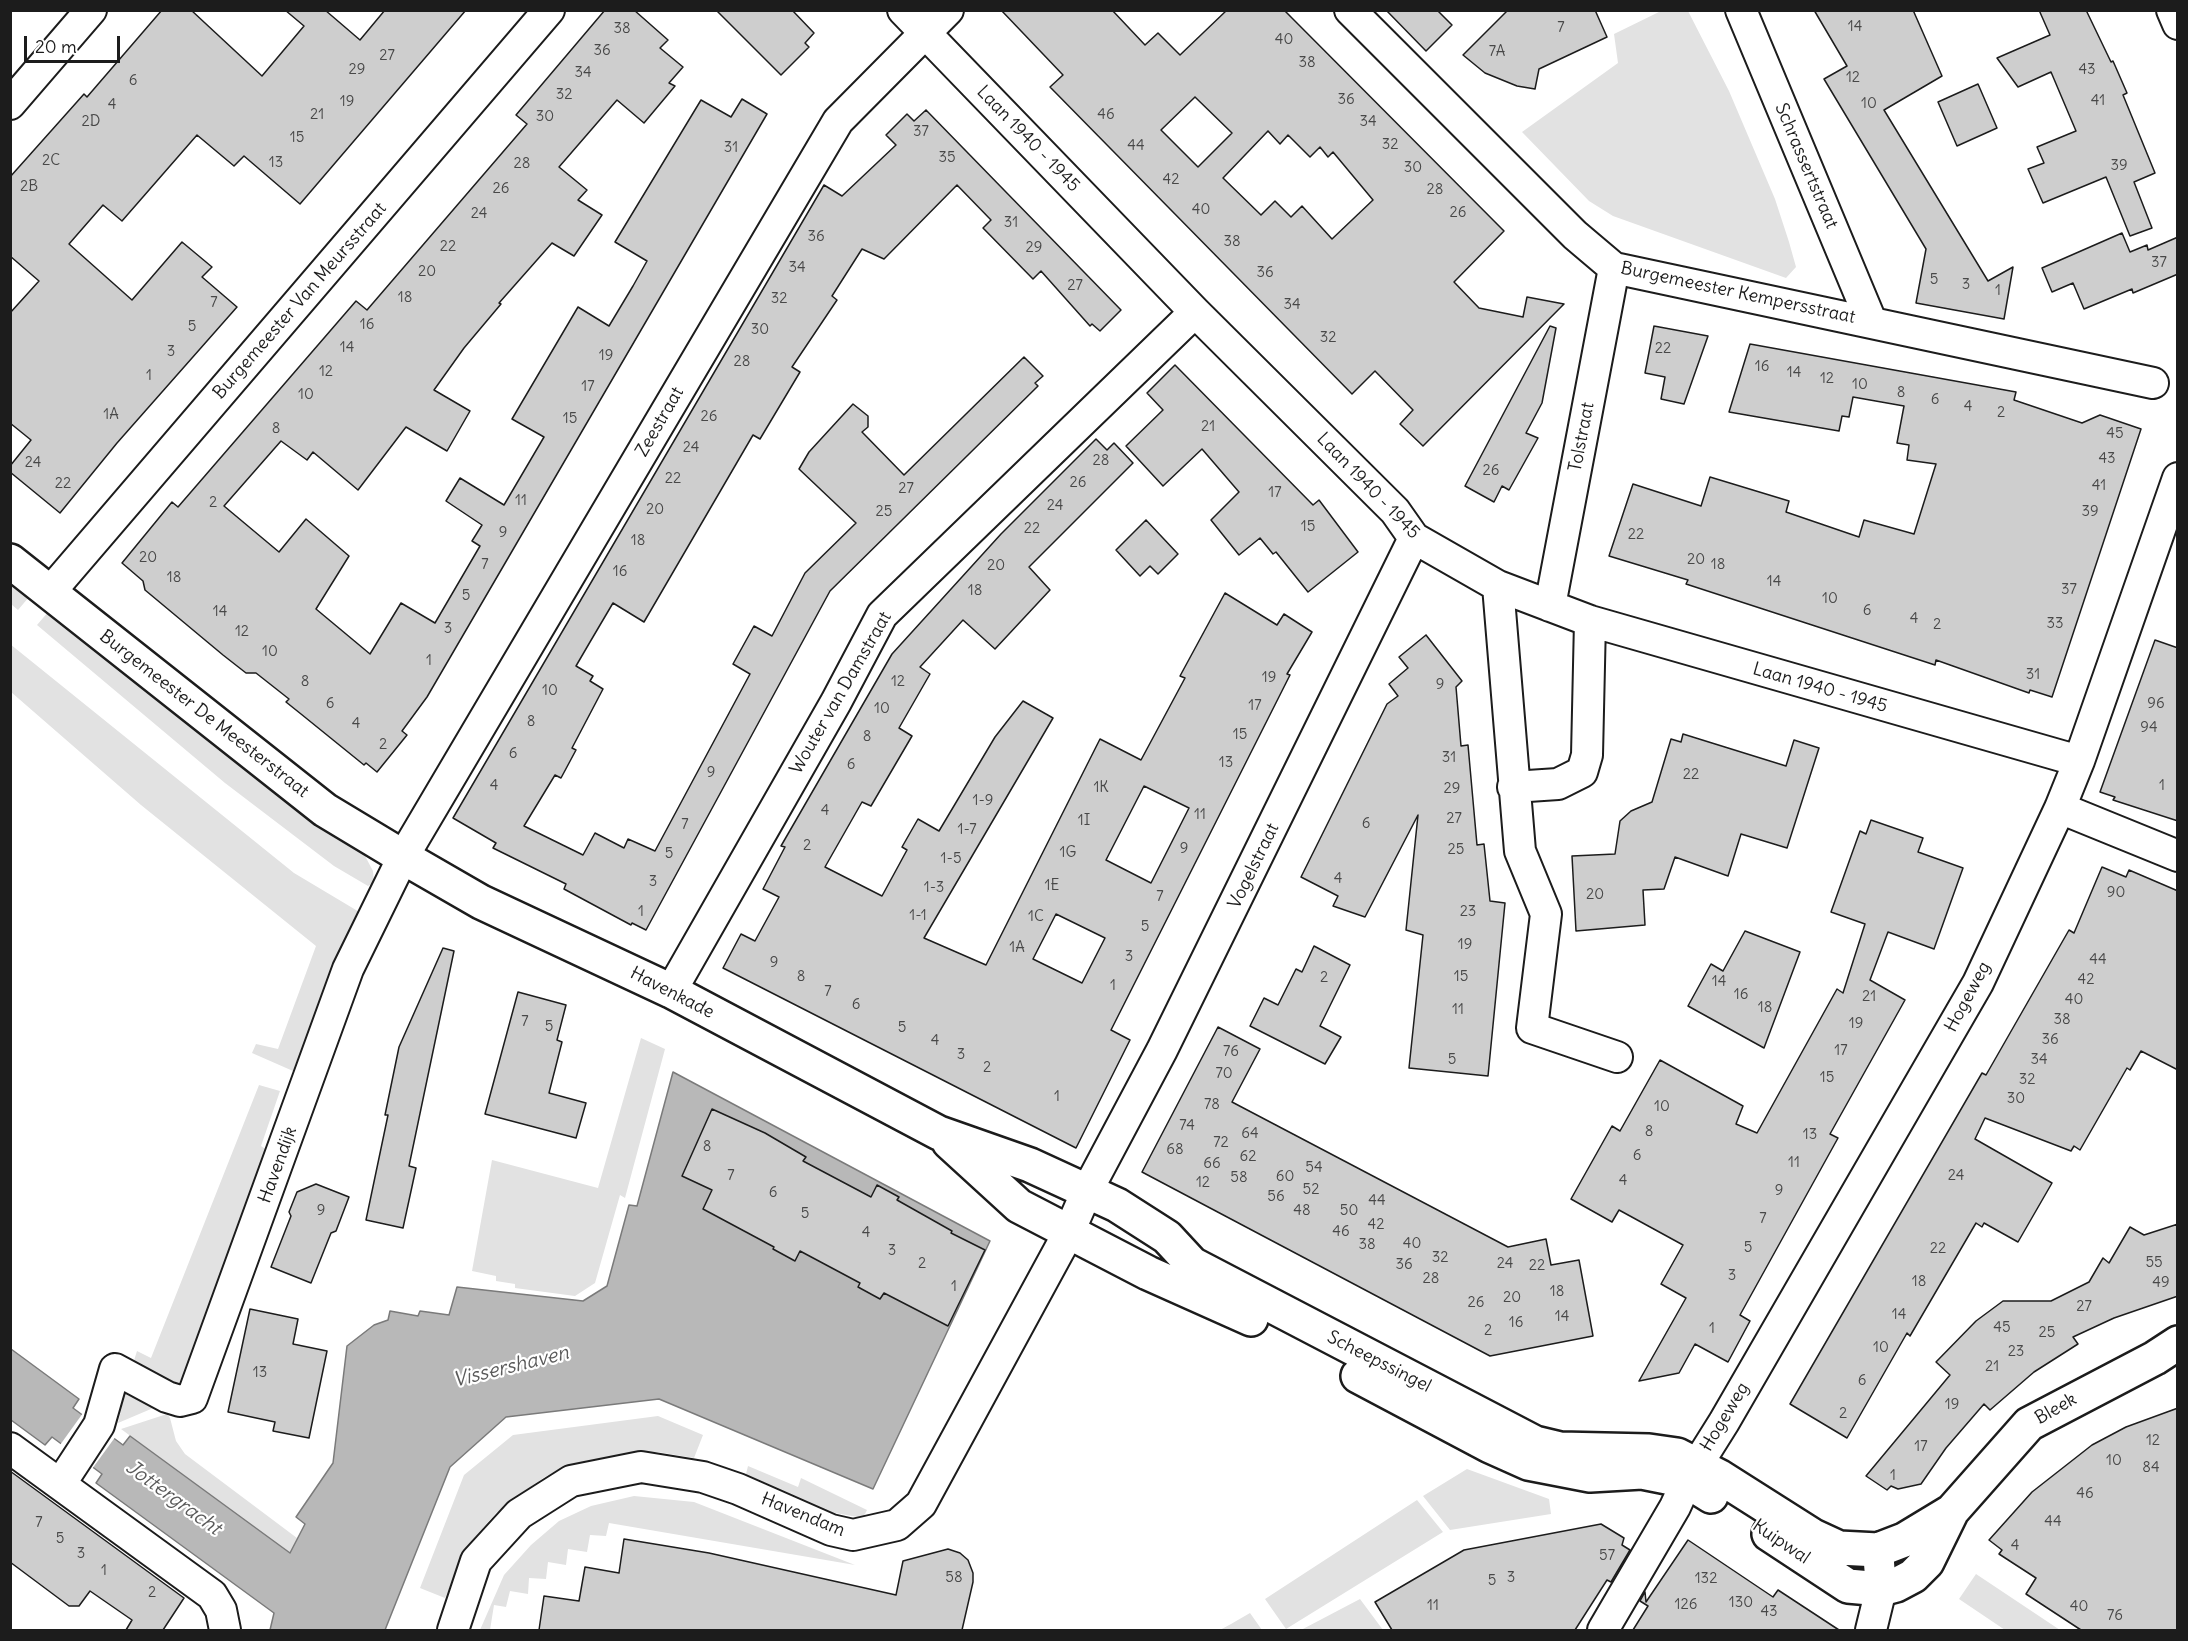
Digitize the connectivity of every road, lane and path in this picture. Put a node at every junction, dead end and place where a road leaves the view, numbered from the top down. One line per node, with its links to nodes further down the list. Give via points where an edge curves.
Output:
1 (91, 10): 10 (street)
2 (549, 10): 19 (street, Burgemeester Van Meursstraat)
3 (903, 10): 9 (street, Laan 1940 - 1945)
4 (948, 10): 9 (street, Zeestraat)
5 (1350, 10): 11 (street, Burgemeester Kempersstraat, via 1575,236)
6 (1741, 10): 13 (street, Schrassertstraat)
7 (2172, 10): 8 (street)
8 (2178, 24)
9 (925, 33): 12 (street, Laan 1940 - 1945); 26 (street, Zeestraat, via 838,121)
10 (10, 104)
11 (1614, 268): 13 (street, Burgemeester Kempersstraat); 20 (street, Tolstraat)
12 (1196, 312): 16 (street, Laan 1940 - 1945, via 1395,511); 27 (street, Wouter van Damstraat, via 882,615)
13 (1871, 321): 14 (street, Burgemeester Kempersstraat)
14 (2152, 383)
15 (2178, 478): 22 (street, Hogeweg)
16 (1414, 538): 18 (street, Laan 1940 - 1945); 30 (street, Vogelstraat, via 1168,1038)
17 (10, 561): 19 (street, Burgemeester De Meesterstraat)
18 (1498, 585): 20 (street, Laan 1940 - 1945); 23 (street)
19 (50, 592): 26 (street, Burgemeester De Meesterstraat, via 325,810)
20 (1550, 606): 21 (street, Laan 1940 - 1945)
21 (1590, 621): 22 (street, Laan 1940 - 1945); 23 (street, via 1587,755 1582,772 1558,784)
22 (2079, 762): 24 (street, Hogeweg)
23 (1513, 787): 28 (street, via 1520,851 1546,914 1532,1028)
24 (2061, 808): 25 (street); 34 (street, Hogeweg, via 1978,983)
25 (2178, 856)
26 (403, 857): 27 (street, Havenkade, via 481,902); 35 (street, Havendijk, via 348,969 192,1398 180,1401 167,1397 115,1369 99,1425)
27 (671, 991): 29 (street, Havenkade)
28 (1617, 1057)
29 (939, 1132): 30 (street, Havenkade); 31 (street, Havenkade, via 1019,1206)
30 (1087, 1191): 31 (street, Vogelstraat); 34 (street, Scheepssingel, via 1167,1237 1192,1264 1535,1443 1560,1449 1677,1455)
31 (1069, 1232): 34 (street, Scheepssingel, via 1148,1273 1223,1304 1528,1463 1590,1474); 40 (street, Havendam, via 921,1504 897,1525 853,1535 831,1530 703,1477 641,1467 571,1481 519,1514 476,1561)
32 (2170, 1354): 36 (street, Bleek, via 2029,1424)
33 (10, 1448): 35 (street)
34 (1692, 1473): 37 (street, Kuipwal, via 1839,1548); 38 (street, Kuipwal, via 1833,1579 1848,1586); 41 (street, Hogeweg)
35 (61, 1483): 39 (street, via 212,1595 221,1610)
36 (1952, 1511): 37 (street, Bleek, via 1904,1540); 38 (street, Bleek, via 1927,1562 1913,1576)
37 (1878, 1550): 38 (street)
38 (1881, 1589): 42 (street)
39 (225, 1630)
40 (453, 1630)
41 (1604, 1630)
42 (1871, 1630)

